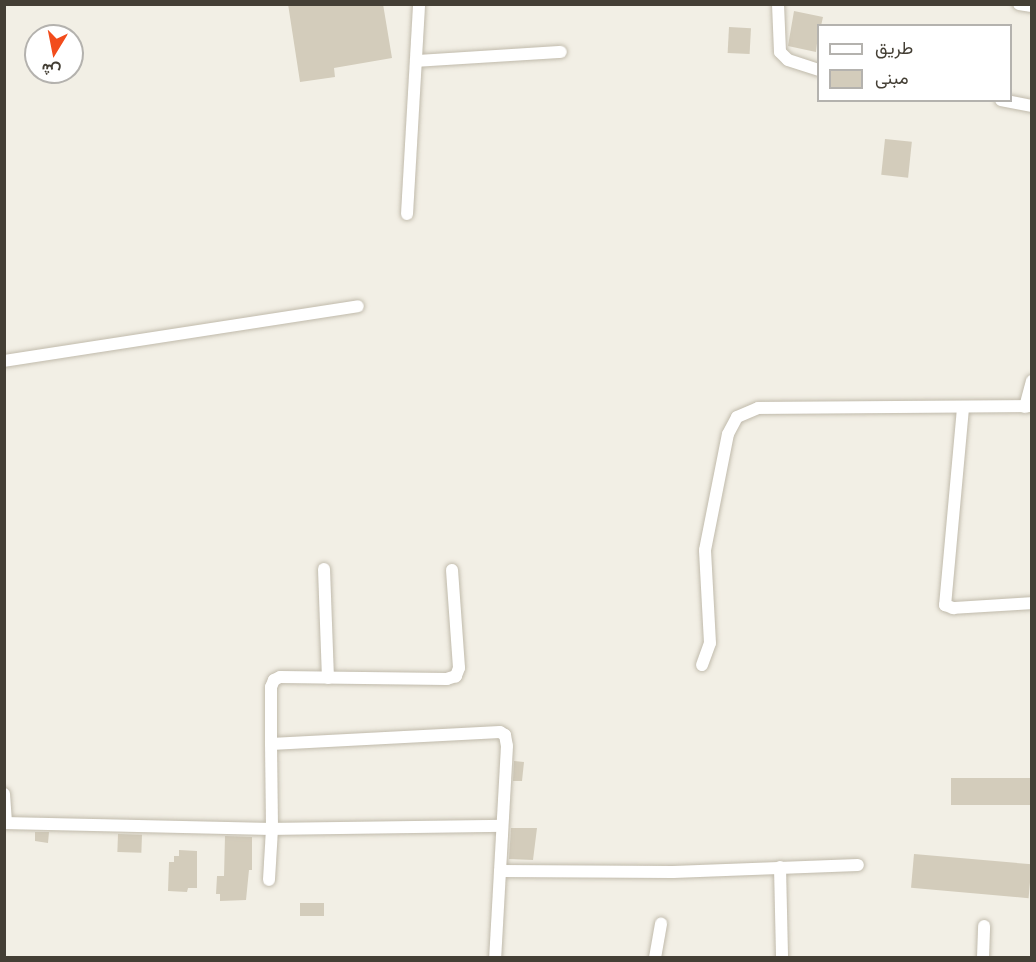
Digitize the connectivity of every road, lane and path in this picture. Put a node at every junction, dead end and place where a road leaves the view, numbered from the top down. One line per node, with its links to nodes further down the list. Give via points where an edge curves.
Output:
1 (419, 4): 6 (street)
2 (778, 4): 7 (street, via 780,52 788,60)
3 (1019, 4): 4 (street)
4 (1032, 6)
5 (561, 52): 6 (street)
6 (416, 61): 10 (street)
7 (817, 69)
8 (1011, 102): 9 (street)
9 (1032, 106)
10 (407, 214)
11 (358, 306): 12 (street)
12 (4, 361)
13 (1032, 381): 14 (street)
14 (1028, 407): 15 (street)
15 (963, 408): 18 (street, via 945,605 952,608); 19 (street, via 758,408 736,417 728,434 705,550 710,643)
16 (324, 569): 20 (street)
17 (452, 570): 20 (street, via 459,668 456,676)
18 (1032, 603)
19 (702, 665)
20 (328, 678): 21 (street, via 274,680)
21 (271, 744): 24 (street, via 500,732 505,735 507,746); 25 (street)
22 (4, 794): 23 (street)
23 (5, 823): 25 (street)
24 (501, 826): 25 (street); 28 (street)
25 (272, 829): 29 (street)
26 (858, 865): 27 (street)
27 (780, 867): 28 (street, via 673,872); 34 (street)
28 (500, 871): 32 (street)
29 (269, 880)
30 (661, 924): 33 (street)
31 (984, 926): 35 (street)
32 (495, 957)
33 (655, 957)
34 (782, 957)
35 (983, 957)

